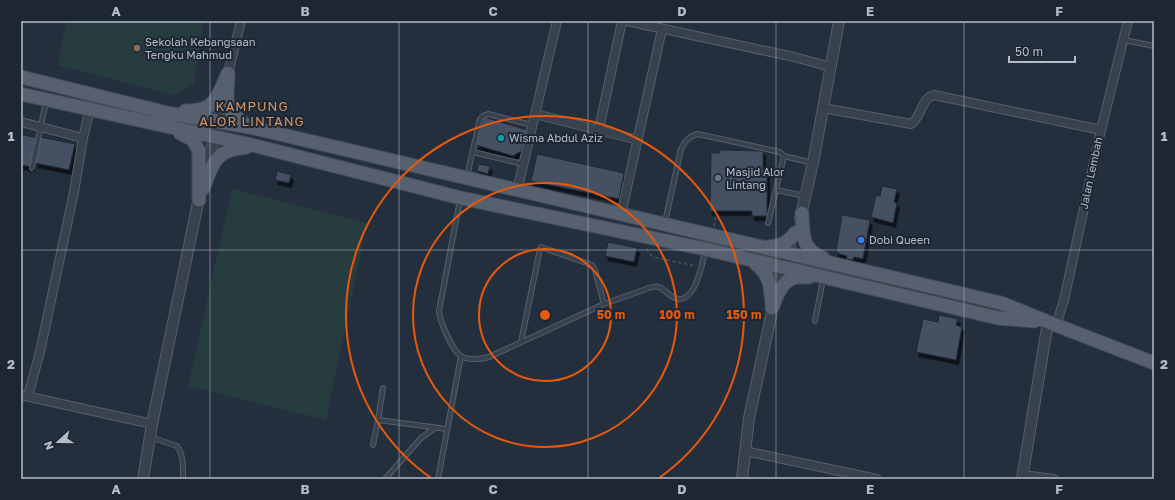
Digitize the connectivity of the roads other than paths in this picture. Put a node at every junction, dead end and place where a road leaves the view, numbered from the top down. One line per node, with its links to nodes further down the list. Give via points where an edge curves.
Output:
1 (241, 21): 11 (street)
2 (557, 21): 18 (street)
3 (622, 21): 25 (street)
4 (627, 21): 7 (street)
5 (839, 21): 10 (street)
6 (1128, 21): 8 (street, Jalan Lembah)
7 (662, 29): 10 (street); 29 (street)
8 (1124, 40): 9 (lane); 26 (street, Jalan Lembah)
9 (1154, 46)
10 (831, 67): 15 (street)
11 (228, 73): 17 (main road, via 208,107); 19 (street); 24 (main road, via 228,106 235,117)
12 (21, 77): 17 (main road)
13 (21, 94): 14 (main road)
14 (47, 100): 16 (main road); 22 (lane)
15 (823, 108): 26 (street, via 911,124 916,120 927,99 934,94); 33 (street)
16 (90, 109): 23 (main road); 27 (street)
17 (167, 113): 19 (main road)
18 (535, 114): 21 (street); 25 (street)
19 (217, 121): 24 (main road); 28 (street)
20 (21, 122): 22 (street)
21 (533, 125): 31 (lane, via 486,114 480,119); 34 (street)
22 (41, 127): 27 (street); 35 (lane)
23 (167, 127): 28 (main road); 41 (main road, via 193,140 199,151)
24 (249, 127): 36 (main road)
25 (599, 129): 29 (street)
26 (1101, 130): 57 (street, Jalan Lembah, via 1064,300)
27 (83, 138): 62 (street, via 40,352)
28 (214, 138): 30 (main road); 41 (street)
29 (638, 140): 43 (street)
30 (256, 146): 40 (main road); 41 (main road, via 219,155 210,169)
31 (473, 152): 34 (lane); 36 (lane)
32 (784, 156): 33 (lane); 37 (lane); 45 (lane, via 780,152 708,135 691,136 681,149)
33 (813, 163): 39 (street)
34 (523, 164): 38 (street)
35 (32, 168)
36 (467, 179): 38 (main road)
37 (776, 190): 39 (lane); 44 (lane)
38 (517, 191): 43 (main road)
39 (806, 196): 42 (street)
40 (461, 198): 48 (main road); 59 (lane, via 439,311 442,325)
41 (199, 200): 64 (street)
42 (802, 213): 46 (street); 51 (main road, via 803,237 808,248)
43 (621, 215): 45 (main road)
44 (768, 224)
45 (664, 225): 47 (main road)
46 (795, 233): 47 (main road, via 784,244); 49 (street)
47 (766, 248): 49 (main road)
48 (705, 249): 50 (main road); 54 (lane, via 692,293 688,296 675,298 655,286)
49 (788, 253): 51 (main road); 52 (street)
50 (752, 260): 52 (main road); 55 (main road, via 767,277)
51 (832, 263): 57 (main road, via 1001,303)
52 (783, 267): 53 (main road); 55 (street)
53 (822, 276): 55 (main road, via 796,277 790,280 781,287); 56 (lane); 57 (main road, via 998,318)
54 (604, 304): 58 (lane); 58 (lane, via 592,264 541,247)
55 (772, 308): 69 (street, via 749,418)
56 (815, 321)
57 (1052, 324): 60 (main road); 70 (street)
58 (522, 342): 59 (lane, via 482,358)
59 (461, 356): 66 (lane)
60 (1154, 363)
61 (383, 388): 63 (lane)
62 (23, 397): 64 (street)
63 (378, 420): 65 (lane); 68 (lane)
64 (152, 424): 67 (street)
65 (435, 428): 66 (lane); 73 (lane, via 421,438)
66 (447, 429): 74 (lane)
67 (150, 437): 71 (street); 72 (lane, via 177,446 182,458)
68 (373, 445)
69 (745, 451): 75 (street); 76 (street)
70 (1023, 477): 77 (street)
71 (142, 479)
72 (183, 479)
73 (385, 479)
74 (438, 479)
75 (742, 479)
76 (878, 479)
77 (1054, 479)

